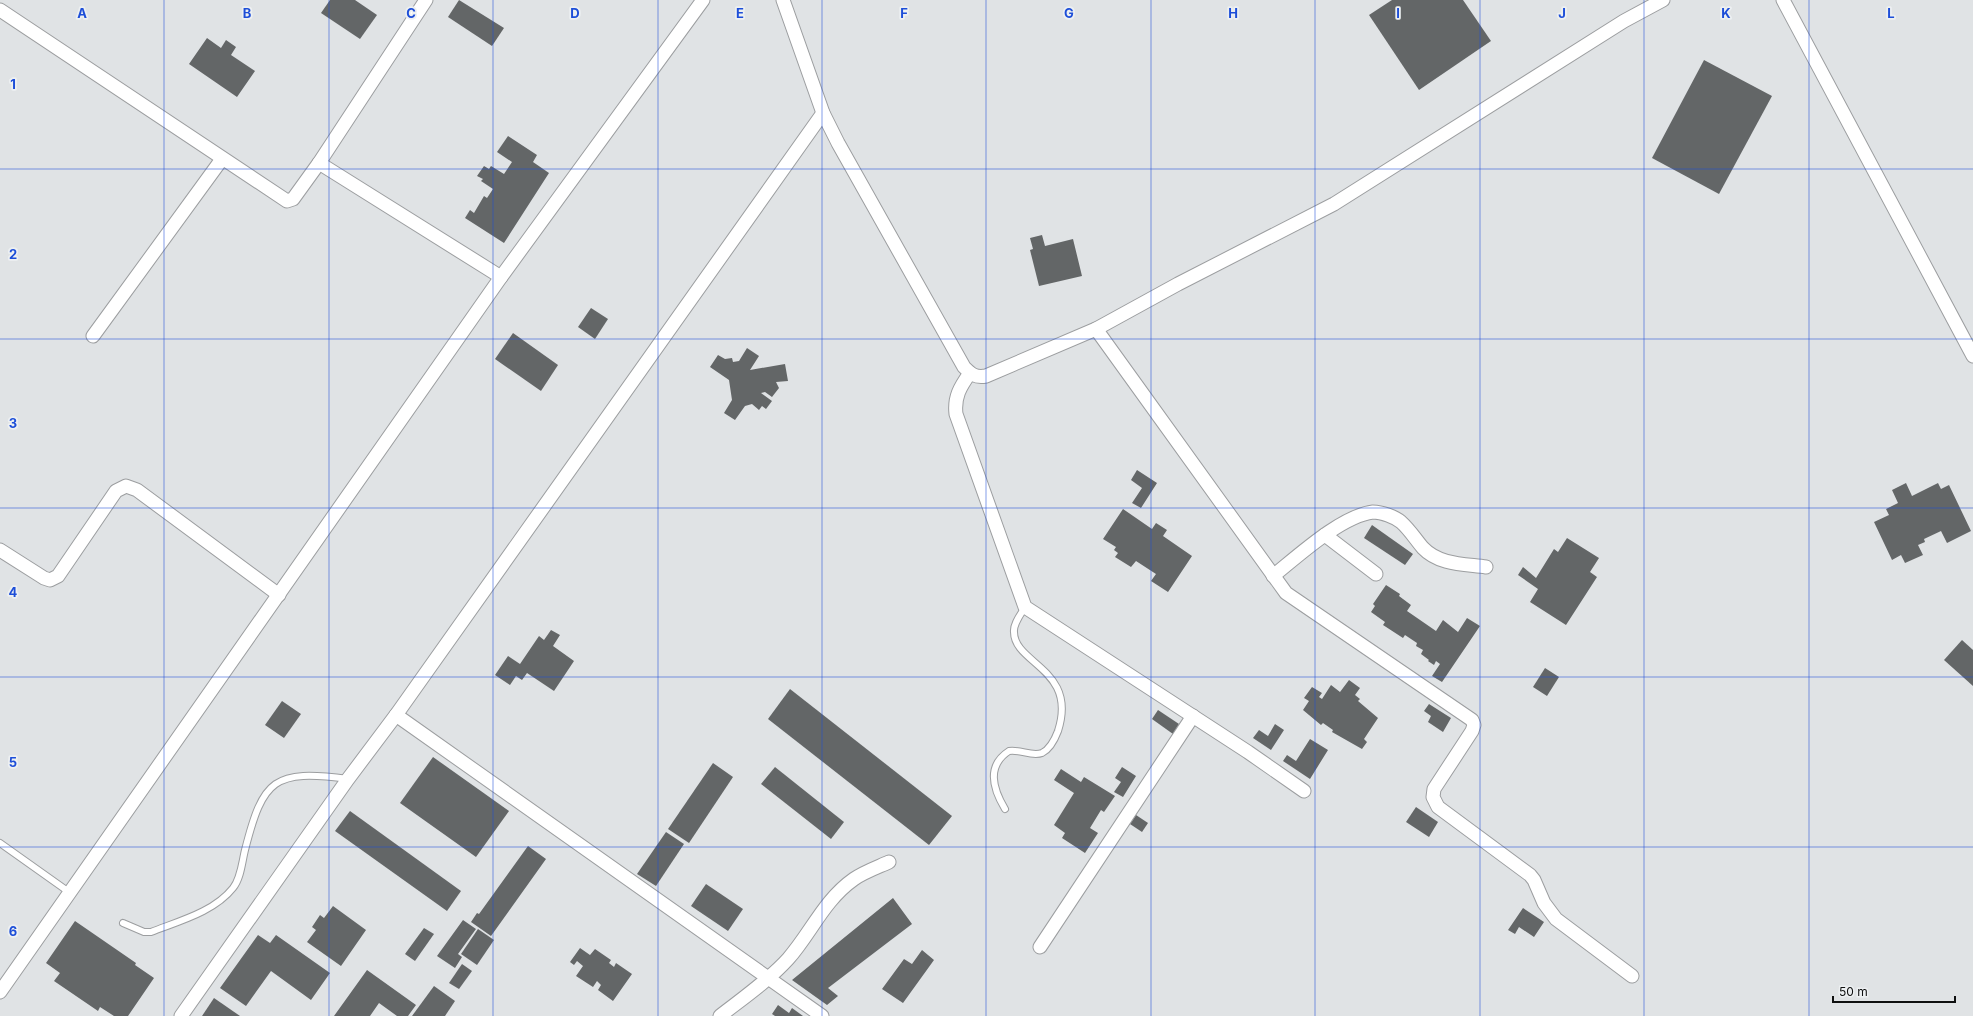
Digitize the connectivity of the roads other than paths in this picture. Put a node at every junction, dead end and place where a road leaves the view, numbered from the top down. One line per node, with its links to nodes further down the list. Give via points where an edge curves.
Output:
1 (426, 0): 9 (street)
2 (703, 0): 10 (street)
3 (783, 0): 7 (street)
4 (1663, 0): 11 (street, via 1624,21 1334,204)
5 (1784, 0): 13 (street)
6 (0, 10): 8 (street)
7 (823, 113): 14 (street); 22 (street)
8 (222, 159): 9 (street, via 287,201 294,199); 12 (street)
9 (319, 163): 10 (street)
10 (501, 277): 20 (street)
11 (1096, 329): 14 (street, via 986,376); 19 (street)
12 (93, 336)
13 (1973, 356)
14 (970, 374): 21 (street, via 956,396 956,414)
15 (1325, 535): 17 (street, via 1354,518 1375,512 1386,514 1402,523 1423,548 1440,559); 18 (street); 19 (street)
16 (0, 550): 20 (street, via 44,578 50,580 58,576 116,491 126,486 137,490)
17 (1486, 568)
18 (1376, 574)
19 (1273, 576): 32 (street, via 1297,602 1472,720 1472,731 1434,789 1435,802 1530,875 1544,903 1556,919)
20 (279, 595): 29 (street)
21 (1025, 607): 23 (street); 26 (lane, via 1015,626 1015,638 1023,651 1049,674 1055,683 1061,698 1062,713 1056,736 1043,753 1009,751 999,761 994,776 994,787)
22 (396, 716): 24 (street); 33 (street)
23 (1193, 716): 25 (street); 31 (street)
24 (348, 779): 30 (lane, via 304,774 284,778 268,792 258,807 237,880 228,894 204,910 151,932 144,932); 35 (street)
25 (1304, 791)
26 (1005, 809)
27 (0, 842): 29 (lane)
28 (890, 862): 33 (street, via 854,879 838,892 795,950)
29 (69, 892): 34 (street)
30 (123, 923)
31 (1040, 947)
32 (1632, 976)
33 (769, 977): 36 (street); 37 (street)
34 (0, 992)
35 (181, 1016)
36 (720, 1016)
37 (822, 1016)

